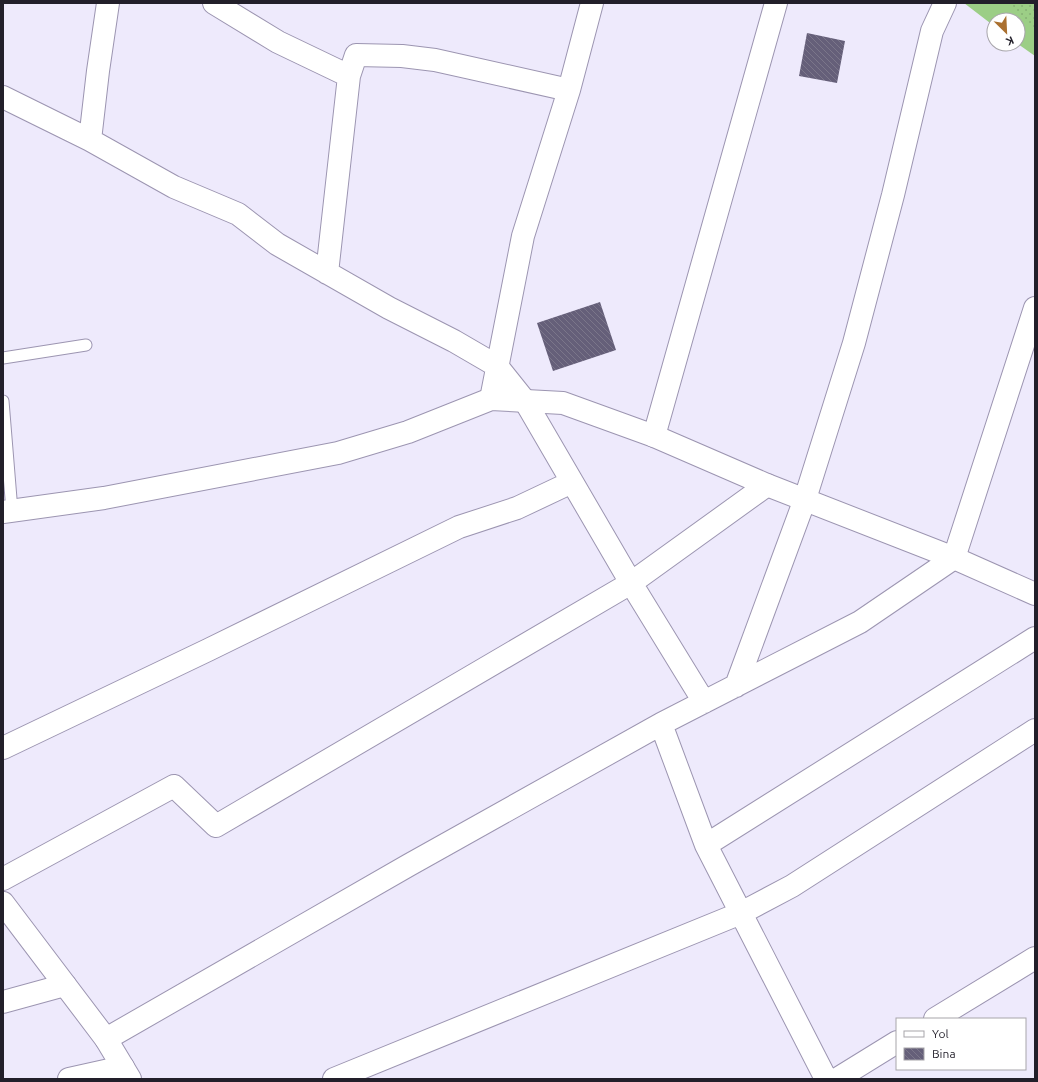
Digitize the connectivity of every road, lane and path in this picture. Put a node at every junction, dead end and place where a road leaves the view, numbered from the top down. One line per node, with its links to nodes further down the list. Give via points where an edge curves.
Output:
1 (108, 3): 9 (street)
2 (214, 3): 6 (street, via 278,42)
3 (592, 3): 7 (street)
4 (776, 3): 18 (street)
5 (945, 3): 21 (street, via 932,31 856,336)
6 (350, 76): 7 (street, via 356,55 402,56 435,60); 10 (street)
7 (569, 90): 14 (street, via 523,236)
8 (3, 97): 9 (street)
9 (90, 140): 10 (street, via 174,187 238,214 277,244)
10 (327, 273): 14 (street)
11 (1035, 308): 23 (street)
12 (86, 345): 13 (lane)
13 (3, 358)
14 (497, 366): 15 (street); 16 (street)
15 (491, 399): 16 (street); 22 (street, via 408,432 338,453 104,498)
16 (525, 400): 18 (street, via 563,403); 19 (street)
17 (3, 401): 22 (lane)
18 (654, 436): 20 (street)
19 (572, 482): 24 (street); 31 (street, via 517,508 459,527)
20 (768, 485): 21 (street); 24 (street)
21 (805, 499): 23 (street); 27 (street)
22 (8, 511)
23 (954, 558): 25 (street); 27 (street, via 860,622)
24 (631, 583): 28 (street); 33 (street, via 216,826 174,786)
25 (1035, 594)
26 (1035, 638): 32 (street)
27 (736, 686): 28 (street)
28 (704, 702): 29 (street)
29 (661, 724): 32 (street); 40 (street)
30 (1035, 730): 35 (street, via 792,886)
31 (3, 748)
32 (706, 845): 35 (street)
33 (3, 879)
34 (3, 903): 37 (street)
35 (741, 913): 44 (street); 45 (street)
36 (1035, 958): 39 (street)
37 (65, 985): 38 (street); 40 (street)
38 (3, 1002)
39 (937, 1018)
40 (106, 1039): 42 (street)
41 (896, 1043): 46 (street)
42 (127, 1073): 43 (street)
43 (70, 1079)
44 (334, 1079)
45 (826, 1079)
46 (837, 1079)

